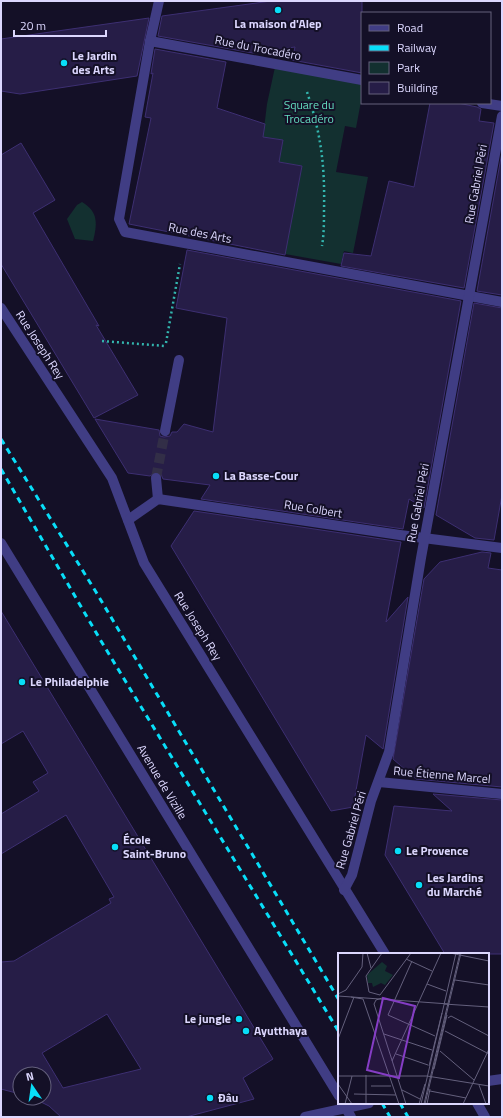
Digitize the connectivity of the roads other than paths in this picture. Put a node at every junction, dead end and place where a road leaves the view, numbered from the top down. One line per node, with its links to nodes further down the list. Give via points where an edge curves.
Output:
1 (159, 1): 2 (street, Rue des Arts)
2 (150, 41): 3 (street, Rue du Trocadéro); 7 (street, Rue des Arts, via 119,219 124,232)
3 (361, 80)
4 (489, 104): 5 (street)
5 (502, 106)
6 (502, 116): 7 (street, Rue Gabriel Péri)
7 (469, 296): 8 (street, Rue des Arts); 15 (street, Rue Gabriel Péri)
8 (502, 302)
9 (1, 308): 14 (street, Rue Joseph Rey, via 112,478)
10 (179, 360): 11 (street)
11 (165, 431)
12 (156, 478): 13 (street)
13 (158, 499): 14 (street); 15 (street, Rue Colbert)
14 (128, 520): 20 (street, Rue Joseph Rey, via 144,563)
15 (425, 538): 17 (street, Rue Colbert); 18 (street, Rue Gabriel Péri, via 389,752)
16 (1, 543): 24 (street, Avenue de Vizille)
17 (502, 548)
18 (379, 782): 19 (street, Rue Étienne Marcel); 20 (street, Rue Gabriel Péri, via 371,801 352,874)
19 (502, 794)
20 (344, 890): 21 (street, Rue Joseph Rey)
21 (384, 953)
22 (502, 1079): 23 (street)
23 (489, 1081)
24 (338, 1094)
25 (356, 1104): 27 (street)
26 (478, 1104): 30 (street)
27 (344, 1105): 28 (street); 29 (street)
28 (305, 1117)
29 (351, 1117)
30 (485, 1117)

